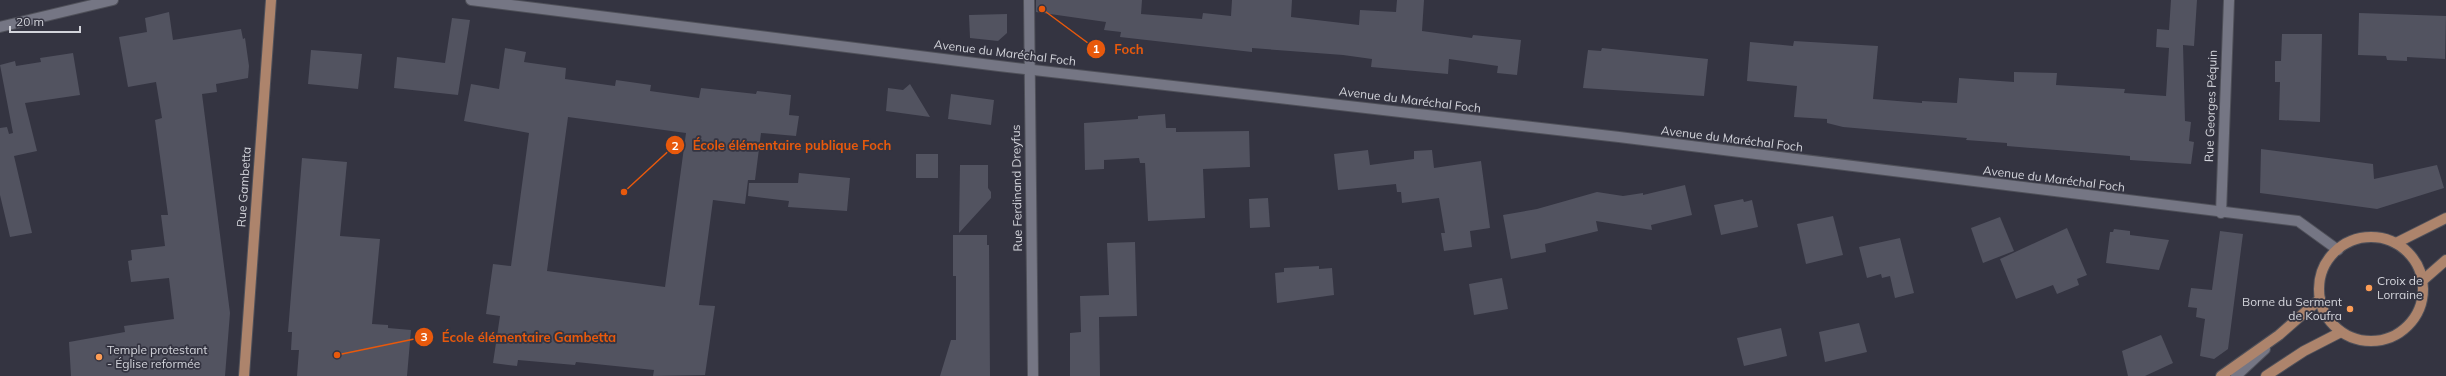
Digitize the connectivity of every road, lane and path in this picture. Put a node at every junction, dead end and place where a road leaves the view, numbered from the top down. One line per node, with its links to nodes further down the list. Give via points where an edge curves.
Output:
1 (113, 0): 6 (street)
2 (271, 0): 18 (main road, Rue Gambetta)
3 (471, 0): 8 (street, Avenue du Maréchal Foch)
4 (1029, 0): 8 (street, Rue Ferdinand Dreyfus)
5 (2228, 0): 9 (street, Rue Georges Péquin)
6 (69, 5): 7 (street)
7 (0, 27)
8 (1030, 69): 9 (street, Avenue du Maréchal Foch, via 1612,136); 19 (street, Rue Ferdinand Dreyfus)
9 (2221, 213): 12 (street, Avenue du Maréchal Foch, via 2298,221)
10 (2446, 218): 11 (main road)
11 (2396, 243): 12 (main road, via 2366,237 2349,242); 14 (main road, via 2410,256 2418,268)
12 (2338, 250): 15 (main road, via 2324,266 2319,282)
13 (2446, 260): 14 (main road)
14 (2422, 281): 16 (main road, via 2422,298 2417,313 2408,326 2395,335 2379,340 2363,340)
15 (2320, 300): 16 (main road, via 2326,314); 17 (main road)
16 (2341, 332): 22 (main road, via 2304,351)
17 (2279, 335): 20 (main road); 21 (street)
18 (244, 376)
19 (1033, 376)
20 (2221, 376)
21 (2236, 376)
22 (2266, 376)

